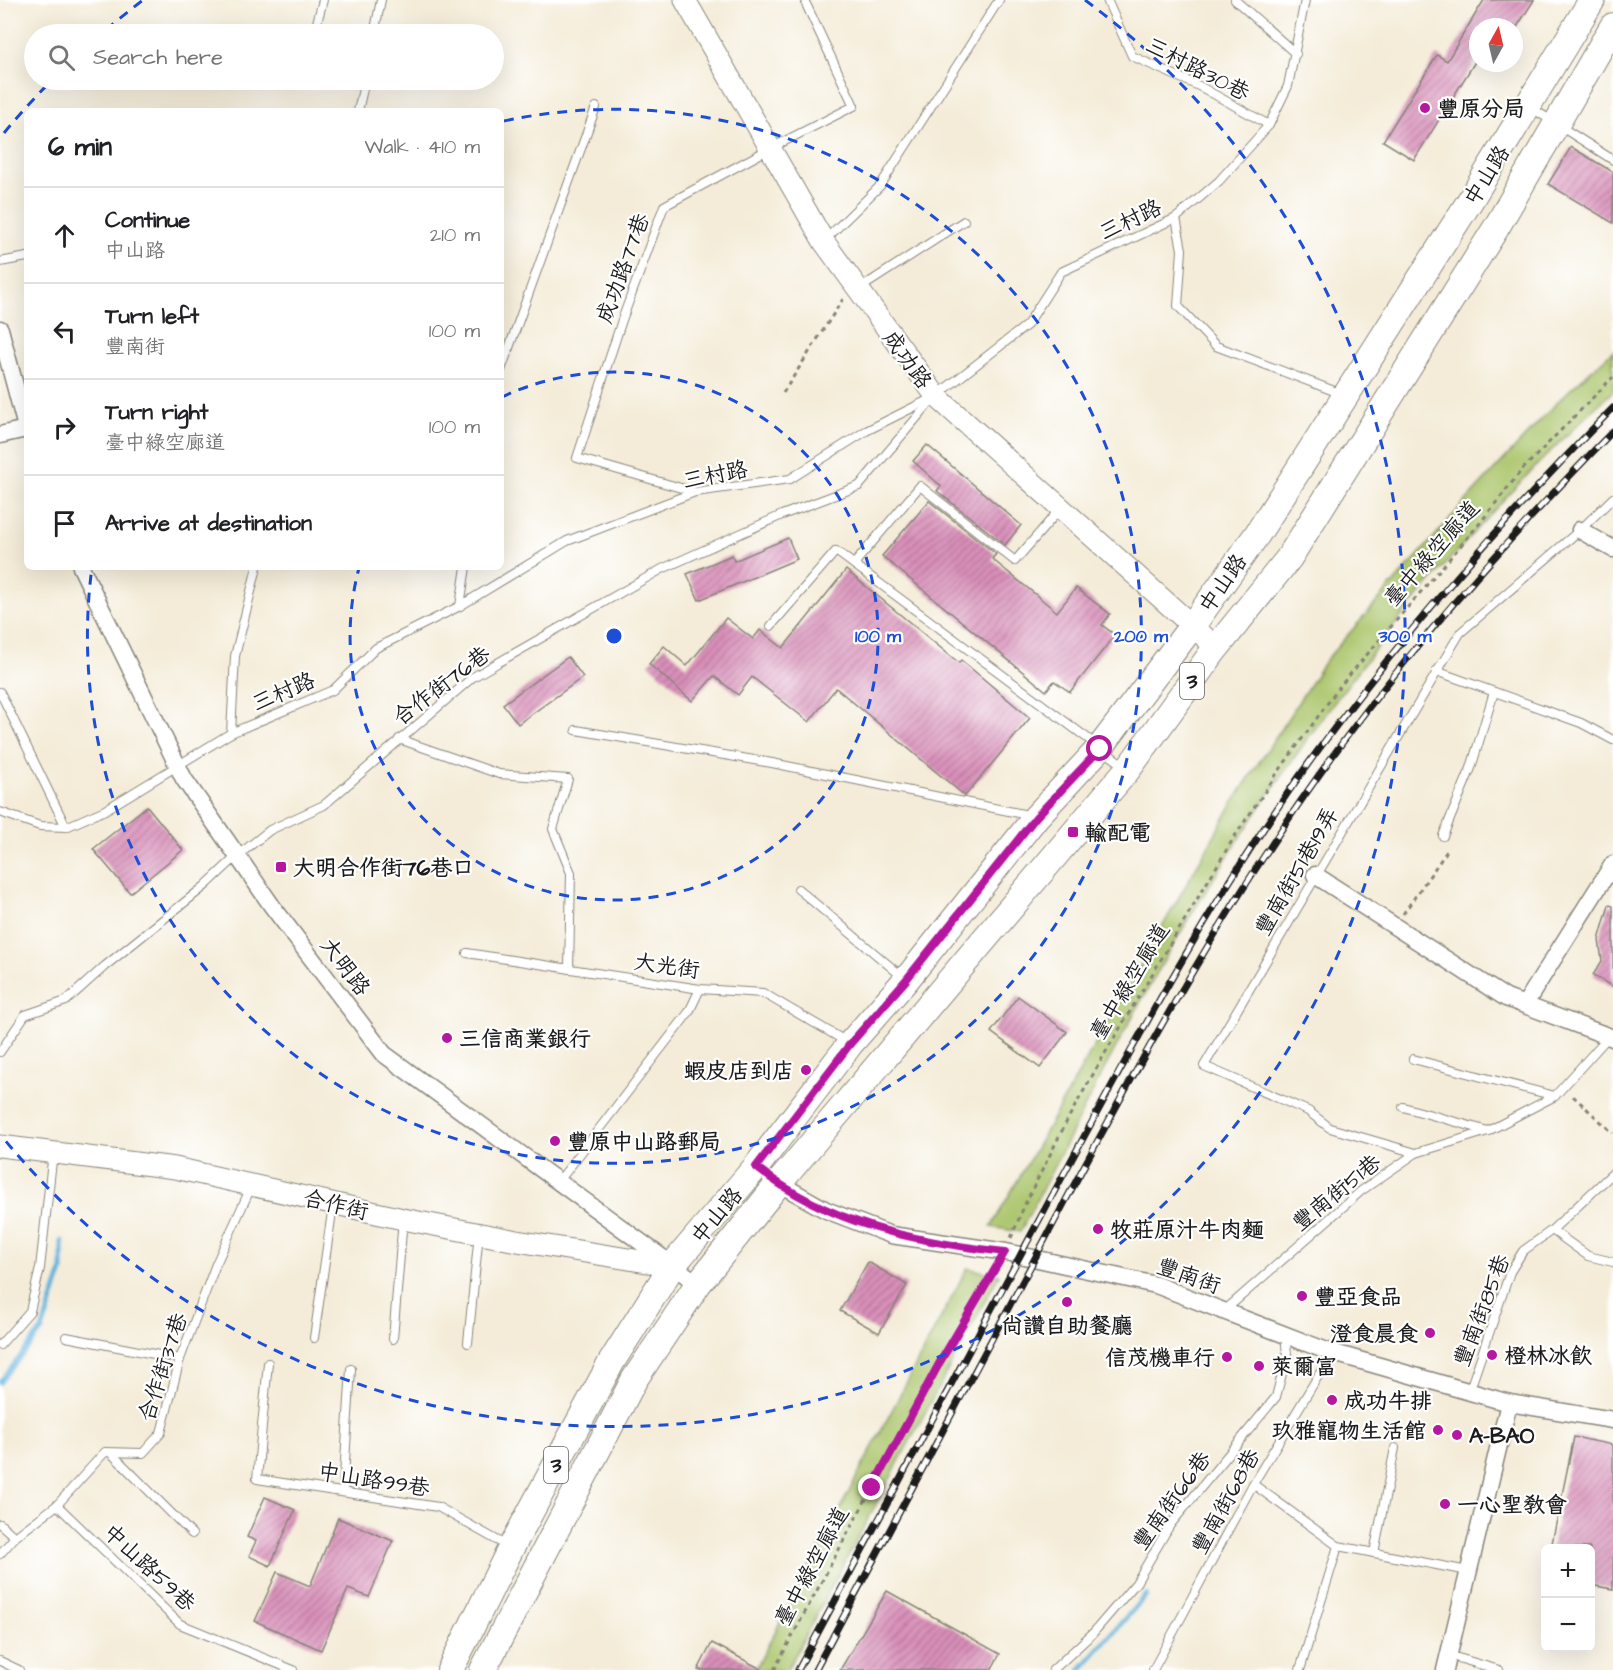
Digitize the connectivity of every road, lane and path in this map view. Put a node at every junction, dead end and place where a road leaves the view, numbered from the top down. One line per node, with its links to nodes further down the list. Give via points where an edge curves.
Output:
1 (323, 0): 10 (lane)
2 (381, 0): 11 (lane)
3 (686, 0): 20 (street, 成功路)
4 (999, 0): 24 (lane, via 880,186)
5 (1107, 0): 19 (lane, 三村路30巷, via 1132,57 1201,87)
6 (1235, 0): 13 (lane)
7 (1305, 0): 13 (lane, 三村路)
8 (1592, 0): 15 (main road, 中山路 / 3)
9 (806, 4): 20 (lane, 成功路77巷, via 854,106)
10 (317, 24)
11 (376, 24)
12 (1613, 26): 18 (main road, 中山路 / 3)
13 (1296, 54): 19 (lane, 三村路, via 1288,86)
14 (363, 90): 17 (lane)
15 (1528, 106): 18 (lane); 32 (main road, 中山路 / 3)
16 (596, 107): 29 (lane)
17 (359, 108)
18 (1556, 124): 21 (lane); 49 (main road, 中山路 / 3, via 1496,228 1289,558)
19 (1269, 125): 22 (lane, 三村路, via 1220,181)
20 (771, 148): 24 (street, 成功路); 37 (lane, 成功路77巷, via 664,206 577,458)
21 (1613, 160)
22 (1176, 218): 32 (lane, via 1182,250 1178,306 1216,346); 33 (lane, 三村路, via 1061,272 1027,325)
23 (964, 221): 27 (lane)
24 (824, 242): 27 (street, 成功路)
25 (24, 258): 26 (lane)
26 (0, 262)
27 (857, 290): 31 (path, via 840,300); 33 (street, 成功路)
28 (0, 329): 34 (street)
29 (504, 362)
30 (1613, 377): 95 (path, 臺中綠空廊道, via 1521,471 1340,686 1281,768 1233,839 1102,1058 1025,1204)
31 (783, 393)
32 (1345, 395): 48 (main road, 中山路 / 3, via 1258,532)
33 (936, 396): 37 (lane, 三村路, via 866,431 790,479); 39 (street, 成功路); 55 (lane, 合作街76巷, via 858,486 662,569 473,677)
34 (24, 419)
35 (24, 431): 36 (street)
36 (0, 435)
37 (695, 492): 46 (lane, 三村路, via 567,541)
38 (1613, 498): 40 (lane, 豐南街51巷19弄)
39 (1061, 508): 42 (lane, via 1015,561 920,486); 48 (street, 成功路)
40 (1580, 530): 41 (street); 50 (lane, 豐南街51巷19弄, via 1460,633)
41 (1613, 549)
42 (854, 564): 47 (lane, via 836,550); 57 (lane)
43 (82, 570): 58 (street, 大明路)
44 (256, 570): 54 (lane, via 235,656)
45 (466, 570): 46 (lane)
46 (460, 606): 54 (lane, 三村路, via 376,648 333,690)
47 (771, 626)
48 (1192, 626): 49 (street, 成功路); 57 (main road, 中山路 / 3)
49 (1217, 648): 59 (main road, 中山路 / 3)
50 (1436, 671): 52 (lane); 66 (lane, 豐南街51巷19弄)
51 (0, 692): 62 (lane)
52 (1494, 692): 56 (lane, via 1581,723); 63 (lane, via 1471,768)
53 (576, 730): 61 (lane, via 772,763)
54 (231, 733): 58 (lane, 三村路)
55 (399, 739): 64 (lane, 合作街76巷, via 324,806 270,830); 70 (lane, via 499,774 568,779 553,829 571,873)
56 (1613, 740)
57 (1100, 749): 59 (lane); 61 (main road, 中山路 / 3)
58 (177, 766): 62 (lane, 三村路, via 105,810); 64 (street, 大明路)
59 (1128, 769): 90 (main road, 中山路 / 3)
60 (0, 812): 62 (lane, 三村路, via 40,826)
61 (1036, 817): 71 (main road, 中山路 / 3)
62 (66, 827)
63 (1443, 836): 68 (path, via 1451,846)
64 (237, 856): 76 (lane, 合作街76巷, via 66,1001 25,1015); 88 (street, 大明路, via 384,1054)
65 (1613, 864): 73 (street)
66 (1315, 875): 68 (street); 85 (lane, 豐南街51巷19弄, via 1204,1066 1308,1111 1330,1128)
67 (798, 889): 71 (lane)
68 (1395, 925): 73 (street, via 1506,998)
69 (467, 953): 70 (lane, 大光街)
70 (569, 969): 72 (lane, 大光街)
71 (906, 980): 75 (main road, 中山路 / 3)
72 (700, 988): 75 (lane, 大光街, via 764,993); 88 (lane, via 688,1012)
73 (1525, 1004): 74 (street)
74 (1610, 1037): 79 (lane, 豐南街51巷)
75 (850, 1044): 86 (main road, 中山路 / 3)
76 (0, 1052)
77 (1413, 1059): 79 (lane)
78 (1571, 1094): 82 (path)
79 (1555, 1096): 81 (lane, 豐南街51巷)
80 (1403, 1107): 81 (lane)
81 (1488, 1131): 85 (lane, 豐南街51巷)
82 (1613, 1133)
83 (0, 1146): 84 (street, 合作街)
84 (53, 1152): 89 (street, 合作街, via 175,1168); 105 (lane, via 40,1268 30,1311)
85 (1416, 1153): 99 (lane, 豐南街51巷, via 1361,1191)
86 (756, 1167): 90 (street, 豐南街); 97 (main road, 中山路 / 3)
87 (1613, 1173): 93 (lane, 豐南街85巷)
88 (559, 1180): 97 (street, 大明路)
89 (252, 1184): 91 (street, 合作街); 107 (lane, 合作街37巷)
90 (778, 1184): 95 (street, 豐南街, via 826,1210 891,1235); 98 (main road, 中山路 / 3)
91 (333, 1205): 92 (street, 合作街); 102 (lane)
92 (403, 1219): 94 (street, 合作街); 103 (lane)
93 (1552, 1230): 96 (lane, via 1588,1256); 110 (lane, 豐南街85巷, via 1523,1251 1510,1272)
94 (480, 1233): 97 (street, 合作街); 104 (lane)
95 (1005, 1252): 99 (street, 豐南街, via 1156,1285); 132 (path, 臺中綠空廊道, via 940,1362)
96 (1613, 1262)
97 (672, 1266): 98 (street, 大明路); 122 (main road, 中山路 / 3, via 612,1361)
98 (698, 1284): 131 (main road, 中山路 / 3, via 634,1380)
99 (1224, 1311): 100 (street, 豐南街)
100 (1285, 1336): 106 (street, 豐南街); 133 (lane, 豐南街66巷, via 1287,1354 1276,1397 1170,1525 1136,1583 1093,1633)
101 (66, 1337): 107 (lane)
102 (314, 1338)
103 (393, 1339)
104 (468, 1343)
105 (0, 1345)
106 (1327, 1351): 110 (street, 豐南街); 115 (lane, 豐南街68巷, via 1326,1363)
107 (180, 1359): 114 (lane, 合作街37巷, via 161,1433 143,1453)
108 (268, 1363): 116 (lane, 中山路99巷, via 257,1479)
109 (351, 1369): 116 (lane)
110 (1469, 1392): 111 (street, 豐南街)
111 (1509, 1403): 112 (street, 豐南街); 125 (street)
112 (1613, 1420)
113 (1395, 1448): 123 (lane)
114 (111, 1453): 117 (lane, via 105,1452); 119 (lane)
115 (1253, 1484): 121 (lane); 134 (lane, 豐南街68巷)
116 (342, 1492): 122 (lane, 中山路99巷, via 438,1507)
117 (57, 1505): 120 (lane); 129 (lane, 中山路59巷, via 180,1624)
118 (0, 1524): 120 (lane)
119 (192, 1534)
120 (15, 1537): 124 (lane)
121 (1338, 1546): 123 (lane); 135 (lane)
122 (511, 1548): 130 (main road, 中山路 / 3)
123 (1374, 1553): 125 (lane)
124 (0, 1554)
125 (1468, 1570): 127 (street)
126 (0, 1661): 128 (lane)
127 (1447, 1663): 136 (lane)
128 (19, 1670)
129 (293, 1670)
130 (450, 1670)
131 (483, 1670)
132 (774, 1670)
133 (1053, 1670)
134 (1153, 1670)
135 (1300, 1670)
136 (1499, 1670)

